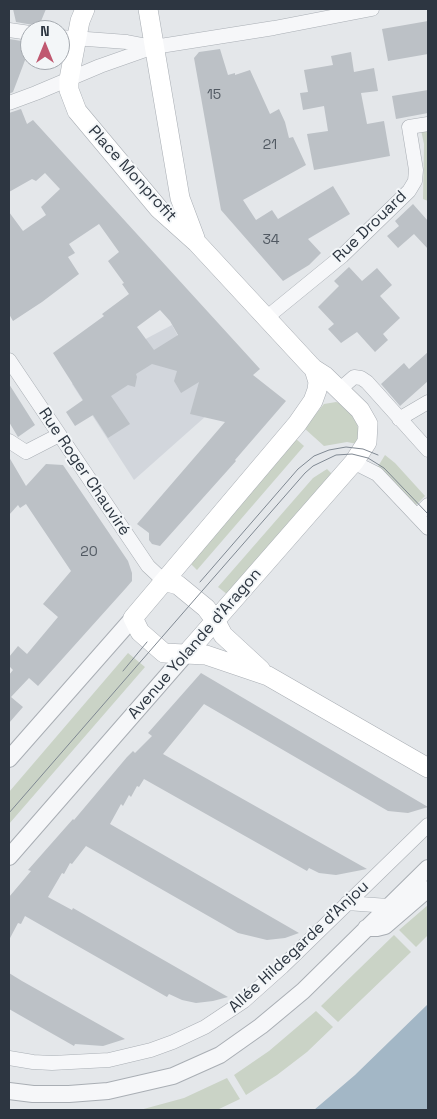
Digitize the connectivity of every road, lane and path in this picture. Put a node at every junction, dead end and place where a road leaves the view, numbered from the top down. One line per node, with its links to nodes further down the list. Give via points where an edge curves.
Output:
1 (85, 9): 4 (main road, Place Monprofit)
2 (148, 9): 6 (main road, Place Monprofit)
3 (372, 9): 6 (street)
4 (70, 35)
5 (70, 38): 6 (street, via 127,42)
6 (154, 48): 8 (street); 11 (main road, Place Monprofit, via 180,198)
7 (68, 70): 8 (main road, Place Monprofit)
8 (68, 79): 9 (street); 11 (main road, Place Monprofit, via 68,90 76,111 159,209)
9 (9, 103)
10 (428, 124): 12 (street, Rue Drouard, via 409,127 416,170 415,181 408,191 342,256)
11 (197, 243): 12 (main road)
12 (266, 318): 14 (main road)
13 (9, 360): 19 (street, Rue Roger Chauviré)
14 (314, 370): 15 (main road); 16 (main road, via 318,390)
15 (340, 391): 16 (main road); 18 (street, via 354,377 361,378); 22 (main road, Avenue Yolande d’Aragon, via 360,410 368,424 368,442)
16 (313, 401): 26 (main road, via 249,482)
17 (428, 402): 18 (street)
18 (399, 419): 21 (street)
19 (59, 435): 20 (street, via 26,452); 26 (street, Rue Roger Chauviré, via 148,566)
20 (9, 441)
21 (428, 450)
22 (356, 465): 24 (street, via 384,480); 28 (main road, Avenue Yolande d’Aragon)
23 (428, 505): 24 (street)
24 (416, 516): 25 (street)
25 (428, 528)
26 (164, 580): 27 (main road); 28 (main road, via 178,585 206,608)
27 (133, 618): 29 (main road, via 140,632 164,653); 31 (street)
28 (215, 620): 29 (main road, Avenue Yolande d’Aragon); 30 (main road, via 223,635)
29 (186, 654): 30 (main road, via 206,655); 34 (street, Avenue Yolande d’Aragon)
30 (268, 676): 32 (main road)
31 (9, 759)
32 (428, 768)
33 (428, 825): 37 (street, Allée Hildegarde d'Anjou)
34 (9, 857)
35 (428, 868): 38 (street)
36 (428, 889): 39 (street, via 385,926)
37 (347, 903): 38 (street); 40 (street, Allée Hildegarde d'Anjou, via 244,1001 194,1033 151,1050 109,1060 52,1063)
38 (388, 906): 39 (street)
39 (366, 928): 43 (street, via 296,997 220,1055 172,1076 125,1088)
40 (9, 1058)
41 (9, 1086): 43 (street)
42 (9, 1091): 43 (street)
43 (32, 1094)

